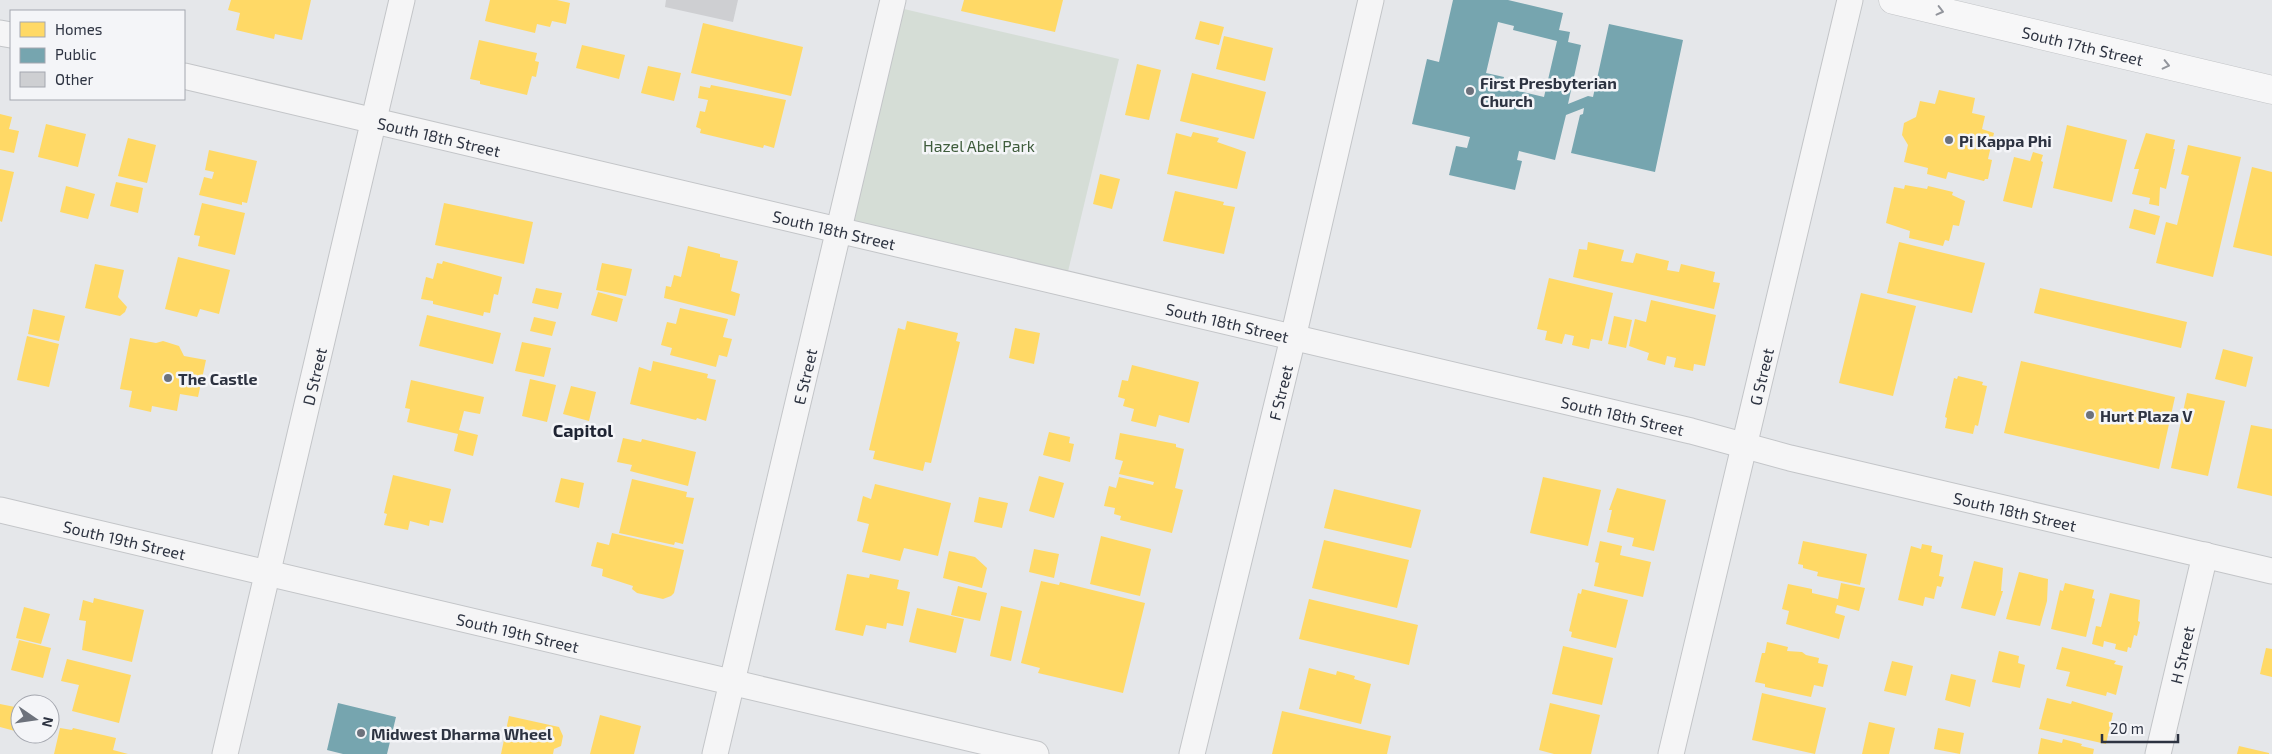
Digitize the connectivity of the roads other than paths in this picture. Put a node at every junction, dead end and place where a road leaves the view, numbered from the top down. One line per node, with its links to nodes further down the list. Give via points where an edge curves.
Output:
1 (402, 0): 8 (street, D Street)
2 (892, 0): 9 (street, E Street)
3 (1371, 0): 10 (street, F Street)
4 (1850, 0): 11 (street, G Street)
5 (1893, 0): 7 (main road, South 17th Street, one-way to 7)
6 (185, 76): 8 (street, South 18th Street)
7 (2272, 90)
8 (374, 120): 9 (street, South 18th Street); 15 (street, D Street)
9 (838, 230): 10 (street, South 18th Street); 16 (street, E Street)
10 (1293, 338): 11 (street, South 18th Street); 20 (street, F Street)
11 (1744, 445): 13 (street, South 18th Street); 21 (street, G Street)
12 (0, 510): 15 (street, South 19th Street)
13 (2205, 555): 14 (street, South 18th Street); 22 (street, H Street)
14 (2272, 571)
15 (266, 573): 16 (street, South 19th Street); 17 (street, D Street)
16 (731, 683): 18 (street, E Street); 19 (street, South 19th Street)
17 (224, 754)
18 (715, 754)
19 (1036, 754)
20 (1192, 754)
21 (1671, 754)
22 (2158, 754)

